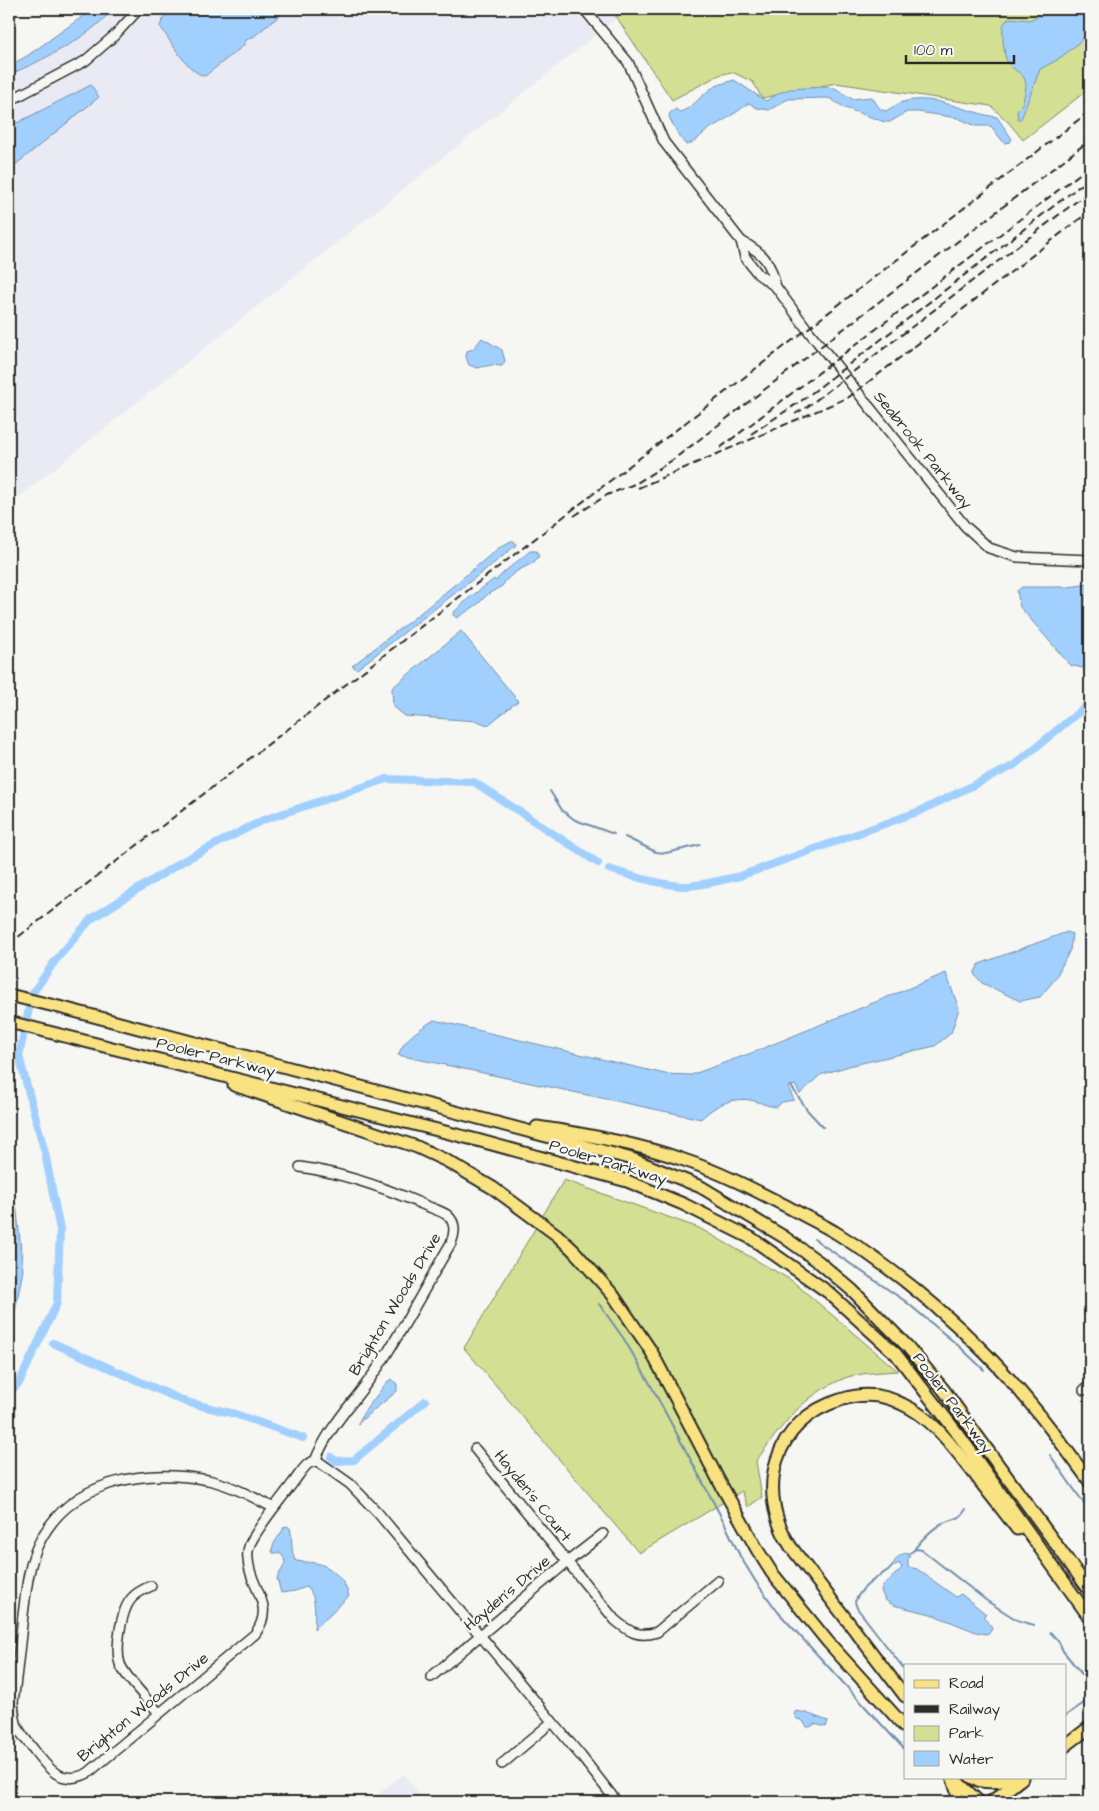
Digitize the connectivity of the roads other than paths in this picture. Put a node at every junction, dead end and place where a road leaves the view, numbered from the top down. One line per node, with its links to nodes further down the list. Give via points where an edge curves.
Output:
1 (139, 9): 3 (street, via 85,61)
2 (584, 9): 4 (street, Seabrook Parkway, via 628,62 664,142)
3 (9, 101)
4 (741, 240): 5 (street, Seabrook Parkway, via 745,256 758,274); 5 (street, Seabrook Parkway, via 765,258 772,268)
5 (776, 287): 6 (street, Seabrook Parkway, via 965,526 988,548 1017,557)
6 (1090, 560)
7 (9, 995): 10 (main road, Pooler Parkway)
8 (9, 1022): 9 (main road, Pooler Parkway)
9 (188, 1067): 21 (main road, Pooler Parkway, via 628,1181 752,1238 828,1292 896,1354 958,1434); 28 (main road, via 417,1147 448,1161 493,1188 574,1250 613,1295 651,1351 719,1481 772,1573 828,1642)
10 (480, 1119): 14 (main road, via 595,1137 680,1158 744,1184 838,1234 904,1281 966,1334 1022,1394); 20 (main road, Pooler Parkway, via 632,1159 701,1187 819,1262 853,1290 913,1353)
11 (300, 1167): 13 (street, Brighton Woods Drive, via 389,1190 448,1216 454,1225 451,1243 391,1347 322,1443)
12 (475, 1449): 17 (street, Hayden's Court)
13 (315, 1461): 15 (street, Brighton Woods Drive, via 310,1462); 23 (street, via 361,1494)
14 (1090, 1482)
15 (274, 1508): 26 (street, Brighton Woods Drive, via 250,1543 248,1552 248,1562 263,1602 263,1620 259,1628); 26 (street, Brighton Woods Drive, via 232,1487 154,1475 120,1480 92,1490 68,1506 46,1531 27,1582 13,1702 19,1730 51,1771 68,1778 78,1778)
16 (603, 1534): 17 (street, Hayden's Drive)
17 (567, 1562): 18 (street, Hayden's Court, via 615,1620 626,1630 648,1636); 23 (street, Hayden's Drive)
18 (718, 1582)
19 (151, 1586): 26 (street, via 132,1599 127,1607 118,1649 125,1672)
20 (1090, 1591)
21 (1080, 1605): 22 (main road, Pooler Parkway); 25 (main road, via 1061,1587 956,1450 923,1416 901,1403 879,1396 853,1397 823,1406 797,1426 780,1454 773,1477 774,1513 791,1547)
22 (1090, 1618)
23 (480, 1635): 24 (street, Hayden's Drive); 27 (street)
24 (431, 1677)
25 (904, 1695)
26 (160, 1713)
27 (552, 1722): 31 (street); 37 (street)
28 (904, 1726)
29 (1090, 1727): 30 (main road)
30 (1066, 1745)
31 (502, 1764)
32 (953, 1778): 38 (main road)
33 (954, 1778): 39 (main road)
34 (966, 1778): 39 (main road)
35 (974, 1778): 36 (main road, via 991,1782)
36 (1023, 1778): 40 (main road)
37 (617, 1802)
38 (957, 1802)
39 (981, 1802)
40 (991, 1802)

